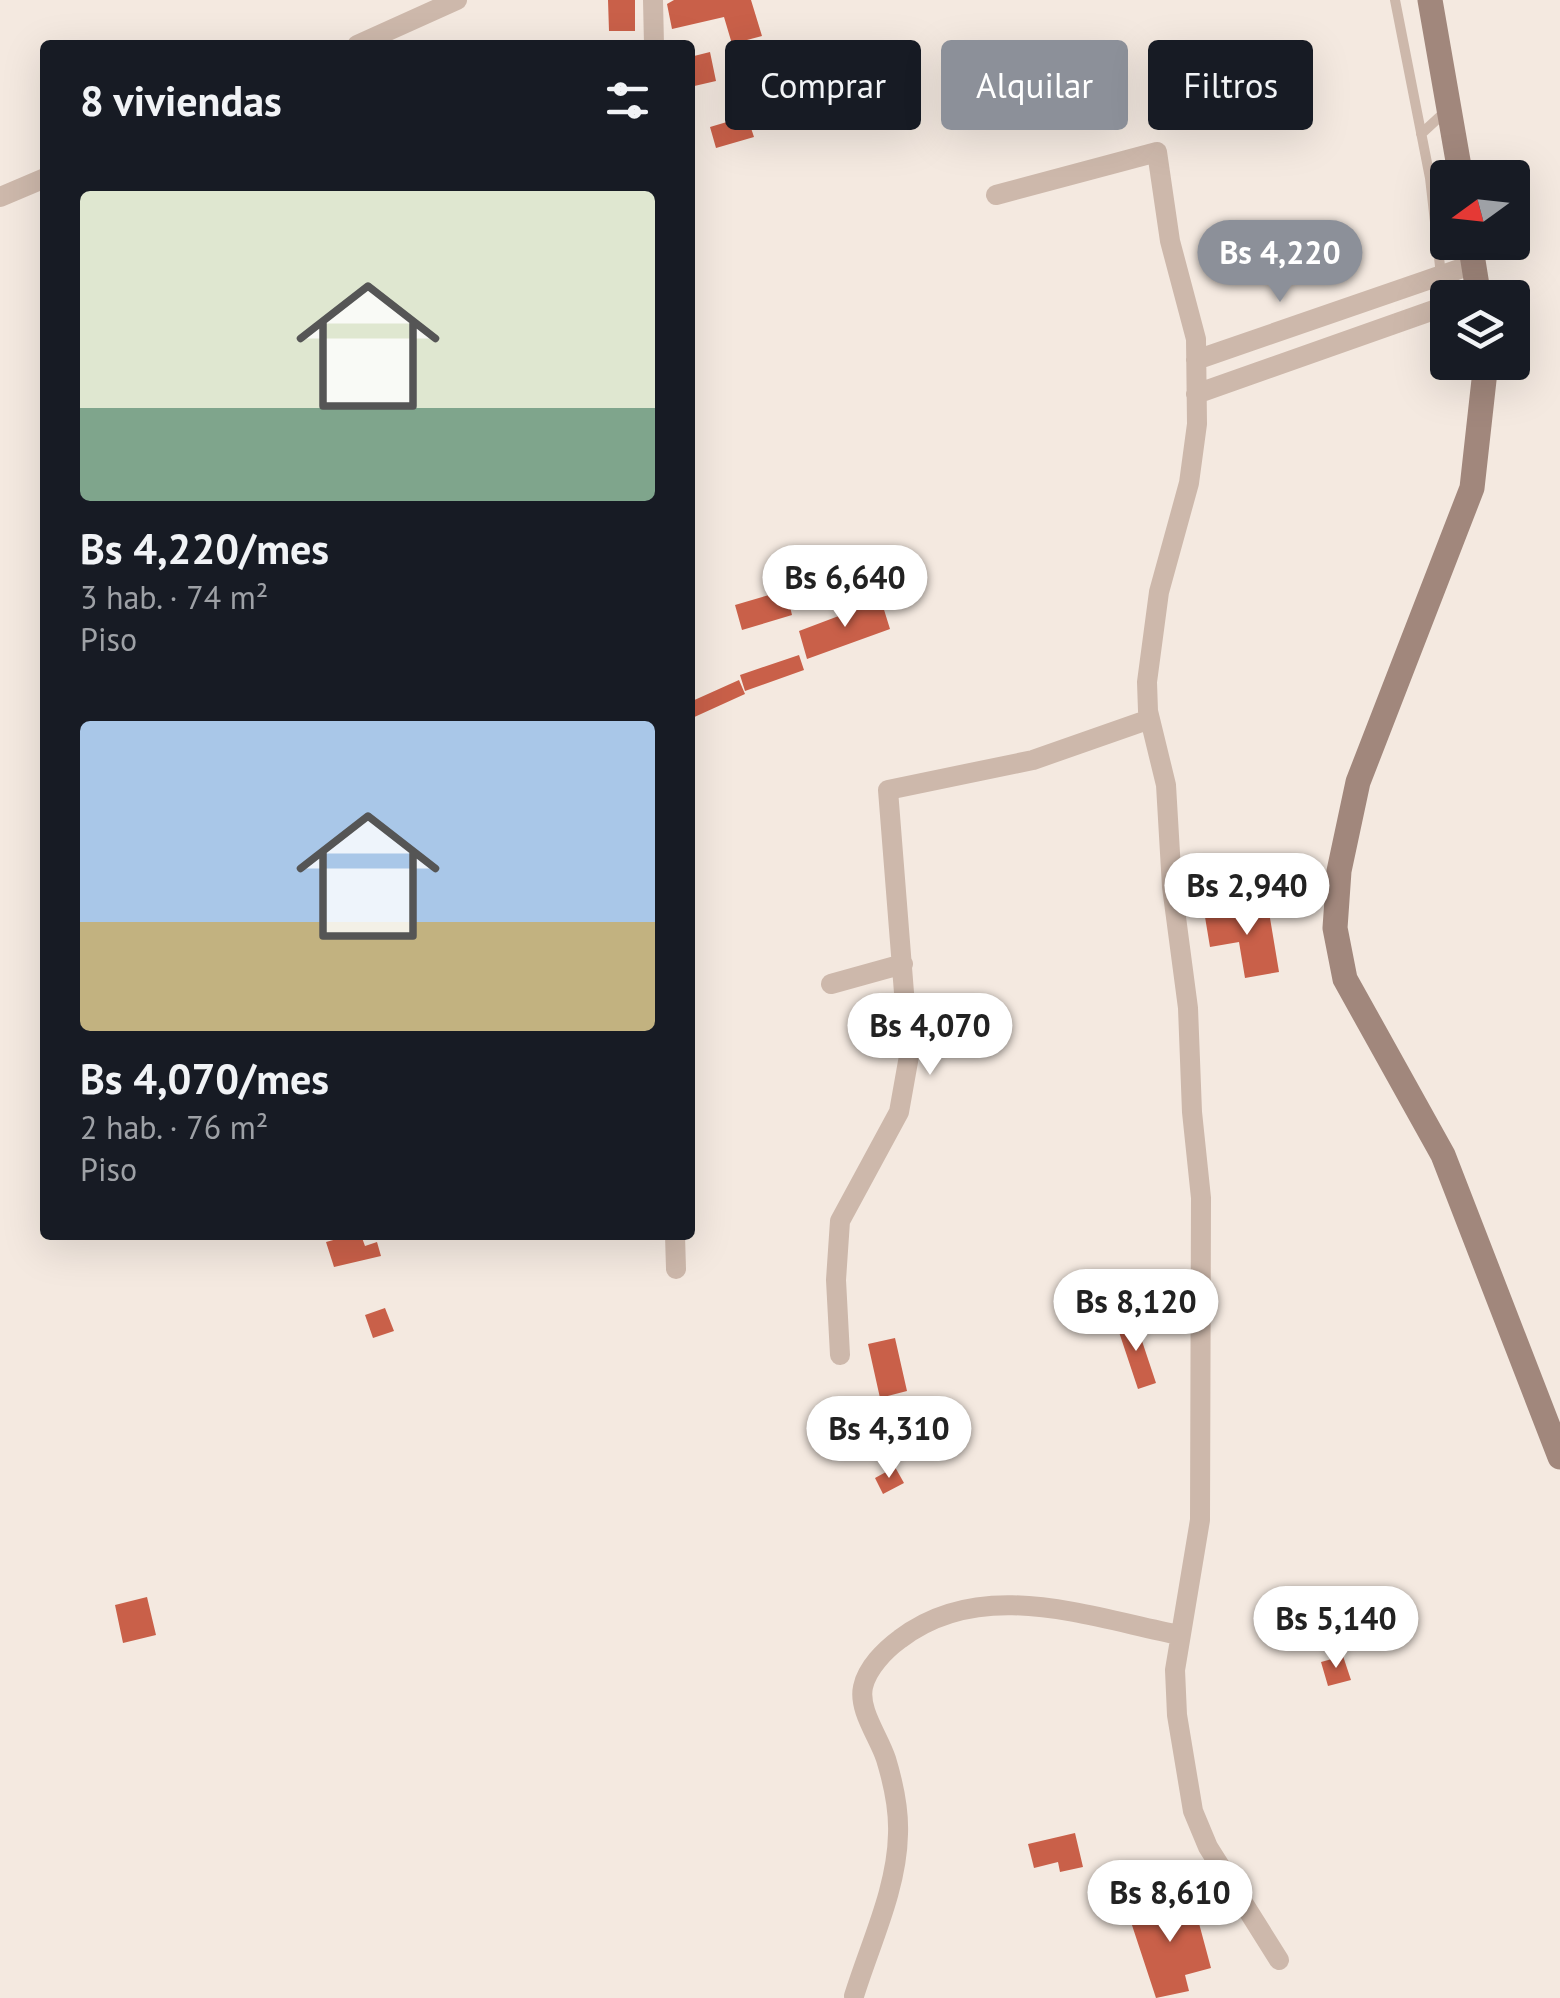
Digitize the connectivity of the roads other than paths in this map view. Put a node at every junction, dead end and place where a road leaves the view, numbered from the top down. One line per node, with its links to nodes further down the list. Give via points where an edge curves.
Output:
1 (457, 0): 5 (street)
2 (653, 0): 6 (street)
3 (1394, 0): 8 (lane)
4 (1430, 0): 7 (street)
5 (368, 40)
6 (654, 40)
7 (1447, 110): 8 (lane); 9 (street)
8 (1422, 134): 14 (lane)
9 (1457, 160)
10 (40, 180): 12 (street)
11 (996, 195): 16 (street, via 1157,152)
12 (0, 197)
13 (1463, 260): 14 (street)
14 (1442, 276): 16 (street)
15 (1430, 311): 18 (street)
16 (1196, 360): 18 (street)
17 (1484, 380): 25 (street, via 1472,488 1358,782 1338,871 1334,928 1345,979 1443,1155)
18 (1196, 394): 19 (street, via 1189,482 1150,636)
19 (1150, 719): 20 (street, via 1034,760 888,790); 26 (street, via 1166,786 1202,1218 1200,1520)
20 (903, 964): 21 (street); 24 (street, via 909,1056 900,1112 840,1221)
21 (831, 984)
22 (675, 1240): 23 (street)
23 (676, 1269)
24 (840, 1355)
25 (1560, 1457)
26 (1180, 1635): 27 (street, via 1177,1715 1193,1811 1208,1847); 28 (street, via 1072,1612 983,1603 924,1622 878,1659 863,1686 863,1704 885,1757 898,1834 893,1877)
27 (1279, 1960)
28 (854, 1996)

